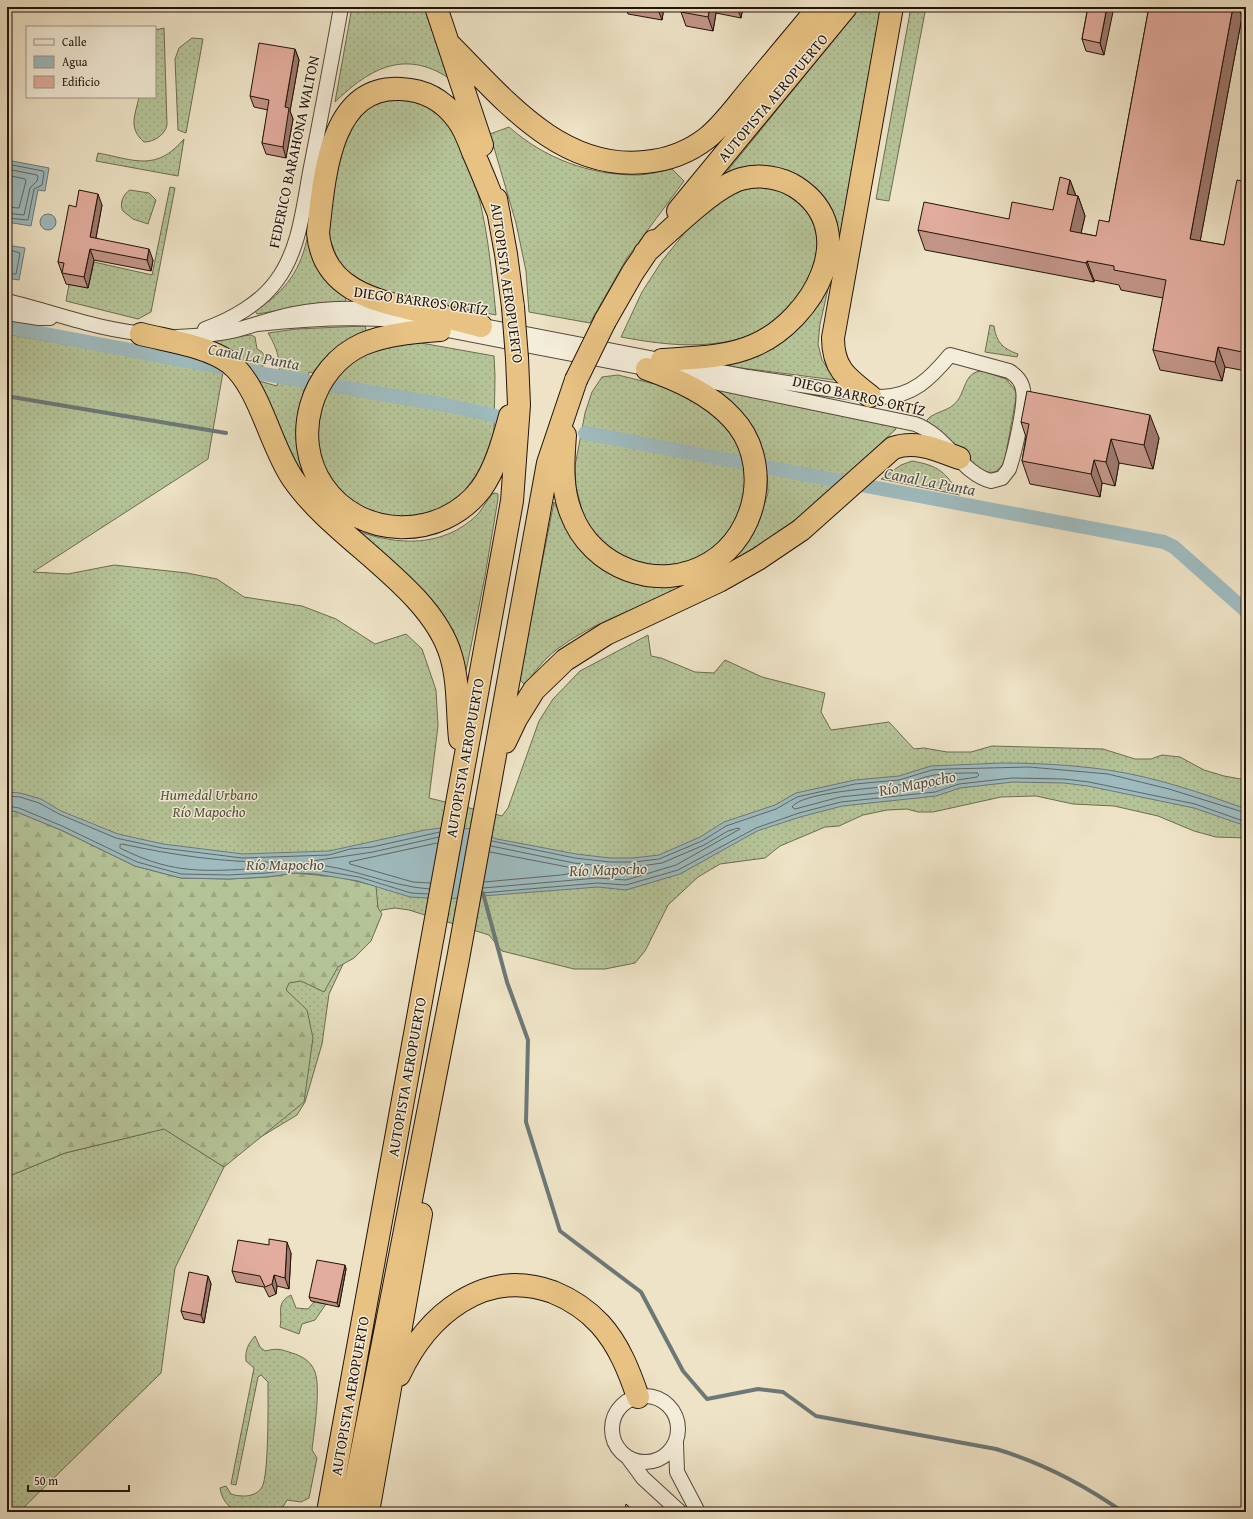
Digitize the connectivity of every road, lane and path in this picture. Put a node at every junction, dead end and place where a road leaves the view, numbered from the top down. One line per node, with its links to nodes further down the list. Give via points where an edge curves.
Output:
1 (341, 7): 16 (street, FEDERICO BARAHONA WALTON, via 298,231 285,269 266,294 242,312 222,323)
2 (436, 7): 6 (highway, AUTOPISTA AEROPUERTO)
3 (819, 7): 6 (highway, via 705,139 674,156 638,163 597,159 580,154 550,137 516,110)
4 (846, 7): 8 (highway, AUTOPISTA AEROPUERTO)
5 (892, 7): 19 (highway, via 833,338 833,353 838,367 848,379)
6 (448, 43): 7 (highway, AUTOPISTA AEROPUERTO, via 479,134)
7 (499, 214): 13 (highway, via 458,121 445,105 434,97 410,89 379,92 353,107 340,125 331,148 318,233 319,246 328,268 338,279 365,295); 17 (highway, AUTOPISTA AEROPUERTO, bridge, via 513,307)
8 (645, 253): 18 (highway, via 722,188 752,177 768,177 783,181 803,191 818,206 827,230 828,252 819,281 804,306 786,326 765,340 742,350); 20 (highway, AUTOPISTA AEROPUERTO, bridge, via 605,321)
9 (7, 301): 11 (street, DIEGO BARROS ORTÍZ)
10 (7, 312): 11 (street, DIEGO BARROS ORTÍZ, via 39,318)
11 (66, 318): 15 (street, DIEGO BARROS ORTÍZ)
12 (257, 324): 13 (street, DIEGO BARROS ORTÍZ, via 292,314 342,308 387,311); 14 (street, DIEGO BARROS ORTÍZ, via 308,319 367,318 396,320); 16 (street, DIEGO BARROS ORTÍZ, via 205,335)
13 (481, 326): 18 (street, DIEGO BARROS ORTÍZ)
14 (440, 330): 17 (highway, via 388,336 363,344 343,357 326,374 314,395 307,436 312,462 322,485 338,503 357,517 381,526 409,528 424,526 449,516 466,505 480,489 495,464 505,434); 18 (street, DIEGO BARROS ORTÍZ)
15 (141, 334): 16 (street, DIEGO BARROS ORTÍZ); 23 (highway, via 201,349 226,361 243,378 253,395 281,457 301,490 338,530 385,568 432,619 450,654 457,684)
16 (176, 337)
17 (518, 364): 23 (highway, AUTOPISTA AEROPUERTO, via 517,439 512,501)
18 (654, 364): 19 (street, DIEGO BARROS ORTÍZ); 20 (highway, via 720,406 740,427 754,464 754,497 740,535 720,556 702,568 682,575 656,577 631,572 598,553 582,534 570,513 565,489 563,465); 21 (street, DIEGO BARROS ORTÍZ, via 915,424 933,433)
19 (870, 396): 21 (street, DIEGO BARROS ORTÍZ, via 892,397 908,393 932,376 950,355 1014,374 1022,385 1024,399 1009,469 1002,478 991,481 975,473)
20 (568, 402): 22 (highway, AUTOPISTA AEROPUERTO, via 548,463)
21 (959, 458): 22 (highway, via 921,445 902,445 886,452 801,530 758,559 719,581 606,634 565,660 534,690 524,704)
22 (492, 770): 24 (highway, AUTOPISTA AEROPUERTO)
23 (461, 780): 29 (highway, AUTOPISTA AEROPUERTO)
24 (427, 1119): 26 (highway, AUTOPISTA AEROPUERTO, via 421,1220); 30 (highway, AUTOPISTA AEROPUERTO)
25 (638, 1397): 26 (highway, via 620,1354 610,1337 591,1315 557,1294 532,1286 518,1285 489,1288 458,1302 438,1320 408,1357); 27 (street, via 658,1399 669,1407 677,1420); 28 (street, via 620,1407 612,1425 616,1445)
26 (388, 1400): 31 (highway, AUTOPISTA AEROPUERTO)
27 (676, 1443): 28 (street, via 666,1455 652,1462 636,1462); 33 (street, via 676,1472)
28 (629, 1459): 32 (street, via 643,1478)
29 (328, 1512)
30 (350, 1512)
31 (368, 1512)
32 (680, 1512)
33 (698, 1512)

